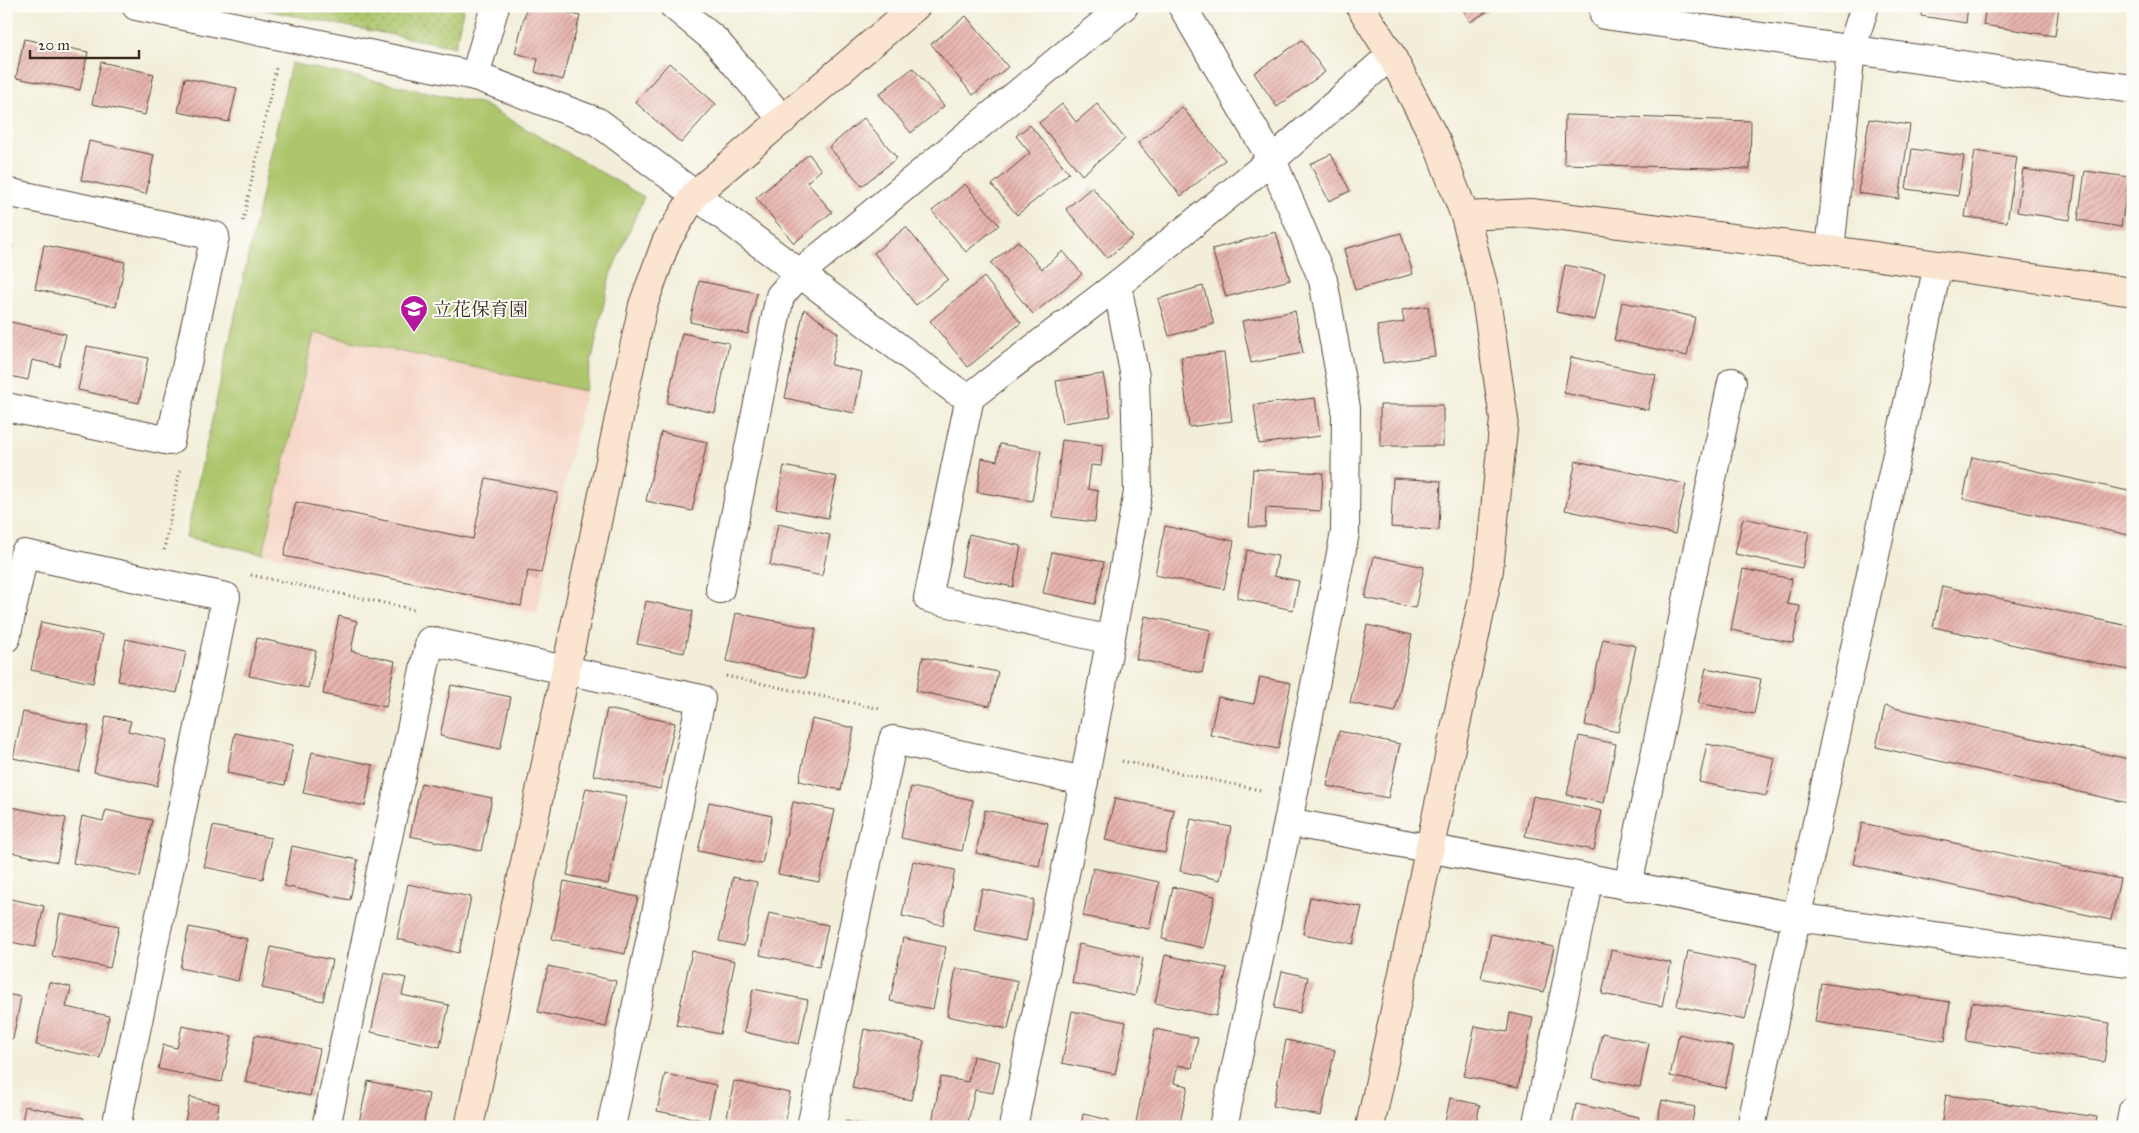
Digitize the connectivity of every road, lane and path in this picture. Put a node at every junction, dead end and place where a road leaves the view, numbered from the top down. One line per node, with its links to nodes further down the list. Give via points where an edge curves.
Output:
1 (136, 6): 12 (street)
2 (495, 6): 12 (street)
3 (674, 6): 14 (street, via 715,40)
4 (916, 6): 14 (street)
5 (1124, 6): 21 (street)
6 (1182, 6): 15 (street)
7 (1360, 6): 11 (street)
8 (1864, 6): 10 (street)
9 (1604, 15): 10 (street)
10 (1851, 50): 13 (street); 19 (street)
11 (1391, 55): 15 (street); 18 (street, via 1437,143)
12 (475, 76): 17 (street, via 598,122)
13 (2133, 89)
14 (783, 120): 17 (street)
15 (1272, 160): 22 (street); 32 (street, via 1324,280 1346,408 1345,533)
16 (6, 192): 26 (street, via 214,236 170,441)
17 (696, 194): 21 (street); 30 (street, via 666,242 643,305)
18 (1465, 216): 19 (street, via 1531,213); 33 (street, via 1485,292 1504,419 1489,570)
19 (1830, 250): 20 (street)
20 (1938, 265): 23 (street); 36 (street)
21 (801, 272): 25 (street, via 955,390); 27 (street, via 780,296)
22 (1117, 285): 25 (street); 29 (street, via 1135,377 1138,492)
23 (2133, 292)
24 (1732, 382): 35 (street)
25 (970, 397): 29 (street, via 928,598)
26 (6, 407)
27 (720, 589)
28 (6, 638): 39 (street, via 24,554 226,597)
29 (1110, 640): 31 (street)
30 (565, 670): 40 (street, via 430,641); 41 (street); 42 (street, via 701,699)
31 (1084, 781): 43 (street, via 893,740); 44 (street)
32 (1288, 822): 33 (street); 45 (street)
33 (1430, 848): 34 (street); 46 (street)
34 (1590, 878): 35 (street); 47 (street)
35 (1628, 886): 36 (street)
36 (1796, 918): 37 (street); 48 (street)
37 (2133, 963)
38 (2133, 1110): 49 (street)
39 (116, 1127)
40 (326, 1127)
41 (469, 1127)
42 (611, 1127)
43 (811, 1127)
44 (1013, 1127)
45 (1223, 1127)
46 (1370, 1127)
47 (1536, 1127)
48 (1751, 1127)
49 (2130, 1127)

